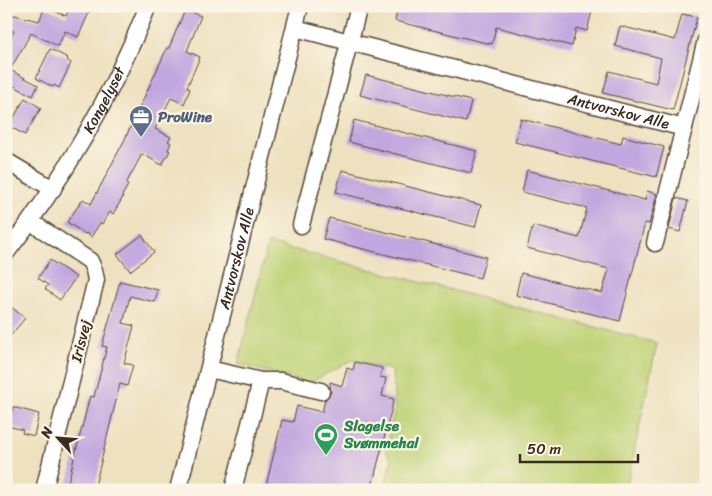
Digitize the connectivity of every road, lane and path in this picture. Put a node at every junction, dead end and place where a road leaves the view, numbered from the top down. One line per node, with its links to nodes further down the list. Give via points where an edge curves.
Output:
1 (148, 6): 9 (street, Kongelyset, via 130,50 92,124)
2 (300, 6): 4 (street, Antvorskov Alle)
3 (359, 6): 6 (street)
4 (295, 28): 6 (street, Antvorskov Alle); 14 (street, Antvorskov Alle)
5 (706, 40): 7 (street, Antvorskov Alle)
6 (349, 43): 7 (street, Antvorskov Alle); 11 (street)
7 (684, 128): 12 (street, Antvorskov Alle)
8 (6, 161): 9 (street)
9 (54, 189): 10 (street, Kongelyset)
10 (31, 222): 13 (street, Kongelyset); 17 (street, Irisvej, via 90,261 96,280)
11 (301, 225)
12 (655, 243)
13 (6, 253)
14 (209, 370): 15 (street); 18 (street, Antvorskov Alle)
15 (261, 381): 16 (street, via 281,381); 19 (street)
16 (321, 392)
17 (44, 490)
18 (178, 490)
19 (233, 490)

